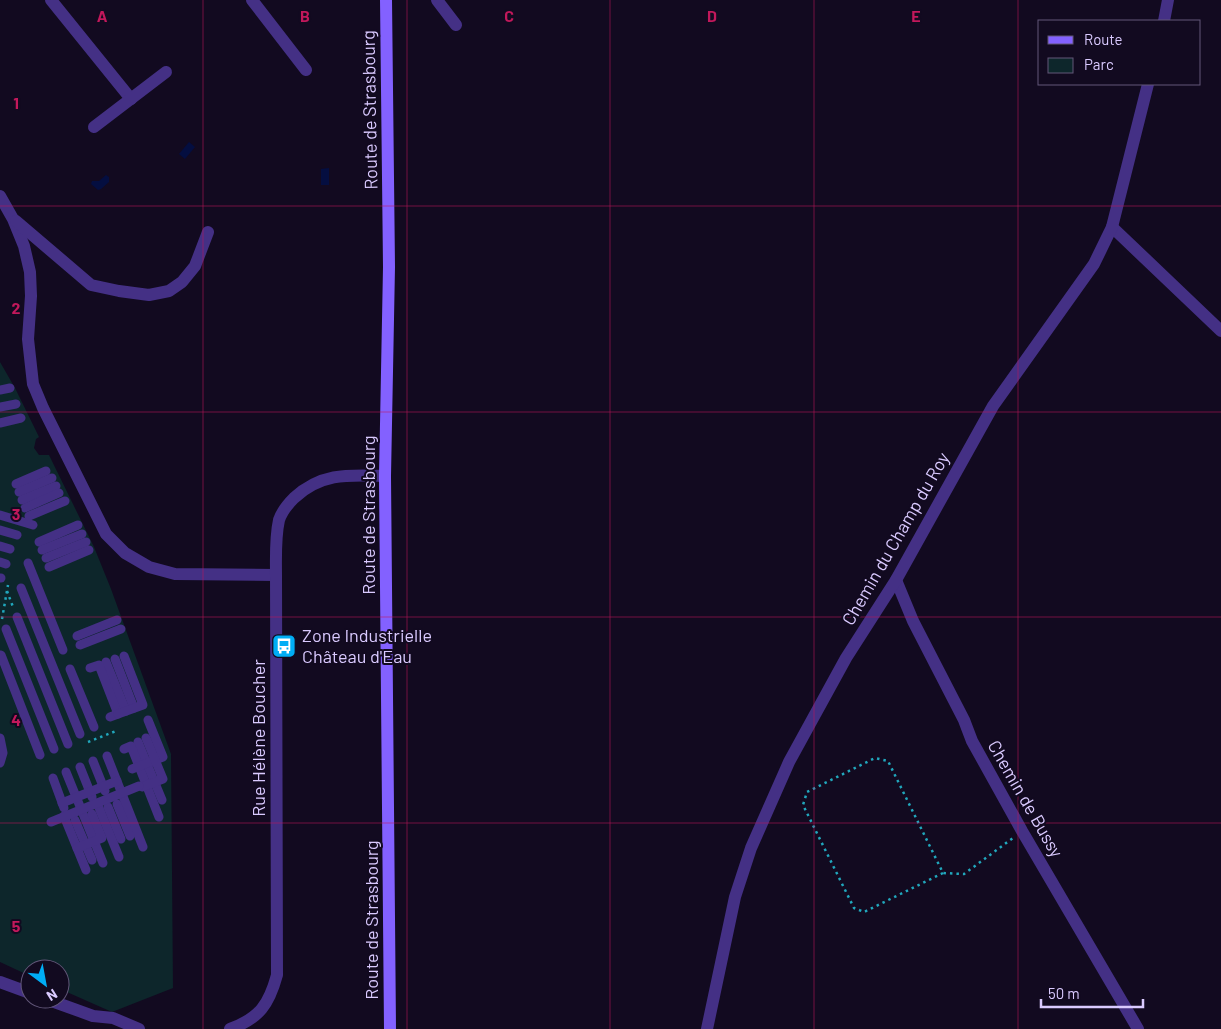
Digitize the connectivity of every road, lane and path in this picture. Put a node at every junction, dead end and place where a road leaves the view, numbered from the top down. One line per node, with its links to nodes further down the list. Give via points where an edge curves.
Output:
1 (52, 0): 11 (street)
2 (252, 0): 8 (street)
3 (386, 0): 24 (main road, Route de Strasbourg, via 389,267)
4 (437, 0): 7 (street)
5 (1168, 0): 6 (street)
6 (1164, 20)
7 (456, 25)
8 (306, 70)
9 (166, 72): 11 (street)
10 (1148, 85): 15 (street, Chemin du Champ du Roy)
11 (131, 99): 12 (street)
12 (94, 128)
13 (2, 203): 14 (street)
14 (13, 219): 16 (street, via 92,285 149,295 169,291 182,282 195,266); 35 (street, via 30,272 28,339 33,384 106,534 125,553 149,567 175,574)
15 (1112, 227): 17 (street); 36 (street, Chemin du Champ du Roy, via 1094,264 993,406)
16 (208, 232)
17 (1221, 331)
18 (10, 388): 19 (lane)
19 (0, 390)
20 (16, 404): 21 (lane)
21 (0, 408)
22 (21, 418): 23 (lane)
23 (0, 423)
24 (385, 476): 35 (street, Rue Hélène Boucher, via 341,475 317,482 299,494 285,507 279,520); 93 (main road, Route de Strasbourg)
25 (22, 500): 25 (lane, via 53,482); 26 (lane)
26 (65, 501)
27 (0, 515): 28 (lane)
28 (33, 525)
29 (0, 530): 30 (lane)
30 (17, 536)
31 (0, 546): 32 (lane)
32 (10, 549)
33 (44, 554): 33 (lane, via 84,538)
34 (28, 562): 43 (lane)
35 (276, 575): 92 (street, Rue Hélène Boucher, via 276,975 271,995 258,1014)
36 (896, 580): 79 (street, Chemin de Bussy, via 972,741); 94 (street, Chemin du Champ du Roy, via 846,658 789,762 751,848 735,897)
37 (22, 588): 50 (lane)
38 (7, 590): 39 (path)
39 (17, 618): 53 (lane)
40 (119, 624): 42 (lane)
41 (6, 630): 54 (lane)
42 (79, 640)
43 (63, 650)
44 (1, 655): 56 (lane)
45 (90, 668): 47 (lane, via 99,665)
46 (70, 669): 49 (lane)
47 (116, 686): 47 (lane, via 115,659); 47 (lane, via 143,705 122,712)
48 (148, 720): 60 (lane, via 164,757)
49 (94, 727)
50 (80, 734)
51 (0, 740): 59 (lane, via 3,753)
52 (142, 740): 60 (lane)
53 (68, 744)
54 (54, 749)
55 (124, 749): 60 (lane, via 131,746)
56 (40, 755)
57 (107, 756): 64 (lane)
58 (94, 761): 66 (lane)
59 (0, 763)
60 (143, 765): 65 (lane); 65 (lane, via 163,779)
61 (80, 766): 67 (lane)
62 (66, 772): 69 (lane)
63 (52, 778): 71 (lane)
64 (117, 781): 66 (lane); 68 (lane)
65 (145, 785): 68 (lane); 70 (lane); 77 (lane)
66 (103, 786): 67 (lane); 72 (lane)
67 (90, 792): 69 (lane); 73 (lane)
68 (122, 793): 72 (lane); 80 (lane)
69 (76, 798): 71 (lane); 74 (lane)
70 (162, 800)
71 (62, 803): 76 (lane)
72 (111, 803): 73 (lane); 80 (lane)
73 (96, 804): 74 (lane); 80 (lane)
74 (80, 810): 76 (lane); 81 (lane)
75 (92, 814): 81 (lane, via 102,838)
76 (69, 817): 78 (lane); 81 (lane)
77 (159, 817)
78 (51, 822)
79 (1022, 831): 87 (path, via 964,874); 95 (street, Chemin de Bussy)
80 (126, 838): 82 (lane); 83 (lane)
81 (85, 844): 84 (lane); 85 (lane); 86 (lane)
82 (143, 847)
83 (119, 857)
84 (92, 860)
85 (103, 863)
86 (86, 870)
87 (943, 873): 87 (path, via 888,761 876,758 807,792 803,805 854,908 864,912)
88 (0, 982): 89 (street)
89 (20, 989)
90 (70, 1008): 91 (street, via 93,1016 113,1018)
91 (139, 1029)
92 (230, 1029)
93 (390, 1029)
94 (707, 1029)
95 (1138, 1029)

